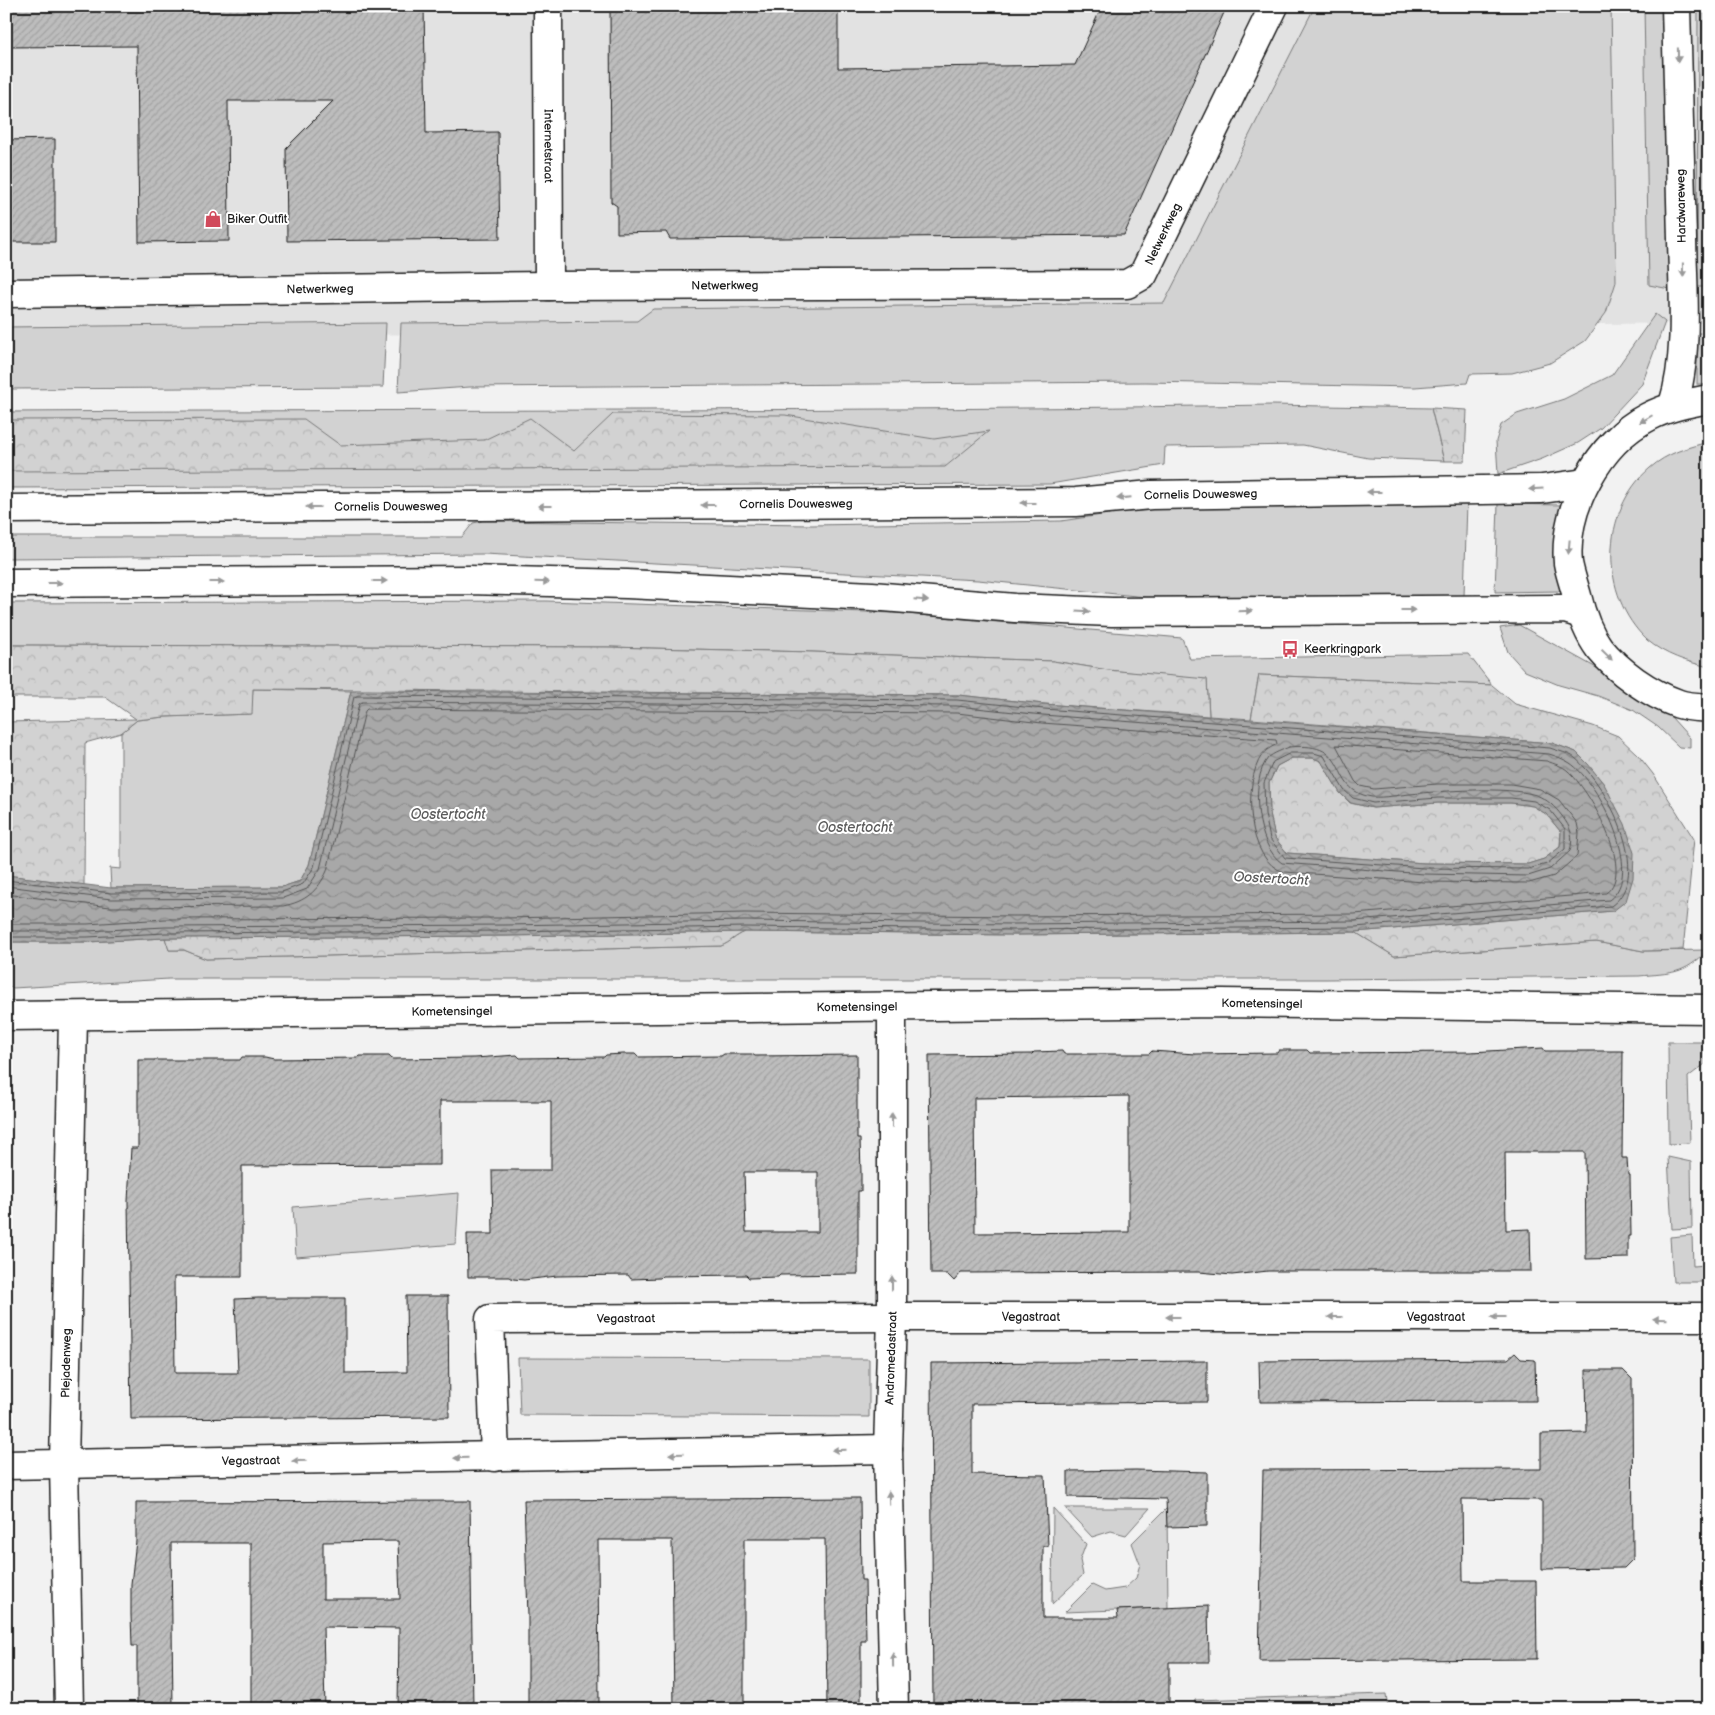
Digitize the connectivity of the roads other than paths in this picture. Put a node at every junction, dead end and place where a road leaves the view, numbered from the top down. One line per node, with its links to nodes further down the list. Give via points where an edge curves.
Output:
1 (548, 6): 4 (street, Internetstraat)
2 (1274, 6): 4 (street, Netwerkweg, via 1143,275 1127,284)
3 (1676, 6): 7 (street, Hardwareweg, one-way to 7, via 1683,302 1682,362)
4 (549, 286): 5 (street, Netwerkweg)
5 (6, 293)
6 (1709, 399): 7 (street)
7 (1673, 405): 8 (street, one-way to 8, via 1646,418 1621,436)
8 (1585, 483): 9 (street, Cornelis Douwesweg, one-way to 9, via 1542,490 1151,496 1076,502); 11 (street, one-way to 11, via 1572,522 1568,562)
9 (6, 509)
10 (6, 583): 11 (street, one-way to 11, via 489,580 872,596 1112,612 1566,609)
11 (1581, 614): 12 (street, one-way to 12, via 1599,647 1635,682 1679,704)
12 (1709, 708)
13 (892, 1008): 14 (street, Kometensingel, via 1222,1003); 16 (street, Kometensingel); 17 (street, Andromedastraat, one-way to 13)
14 (1709, 1009)
15 (6, 1016): 16 (street, Kometensingel)
16 (73, 1016): 21 (street, Plejadenweg)
17 (892, 1317): 18 (street, Vegastraat, one-way to 17); 19 (street, Andromedastraat); 20 (street, Vegastraat, via 490,1319)
18 (1709, 1317)
19 (888, 1449): 20 (street, Vegastraat, one-way to 20); 24 (street, Andromedastraat, one-way to 19)
20 (494, 1458): 21 (street, Vegastraat, one-way to 21)
21 (64, 1465): 22 (street, Vegastraat); 23 (street, Plejadenweg)
22 (6, 1466)
23 (69, 1709)
24 (894, 1709)

